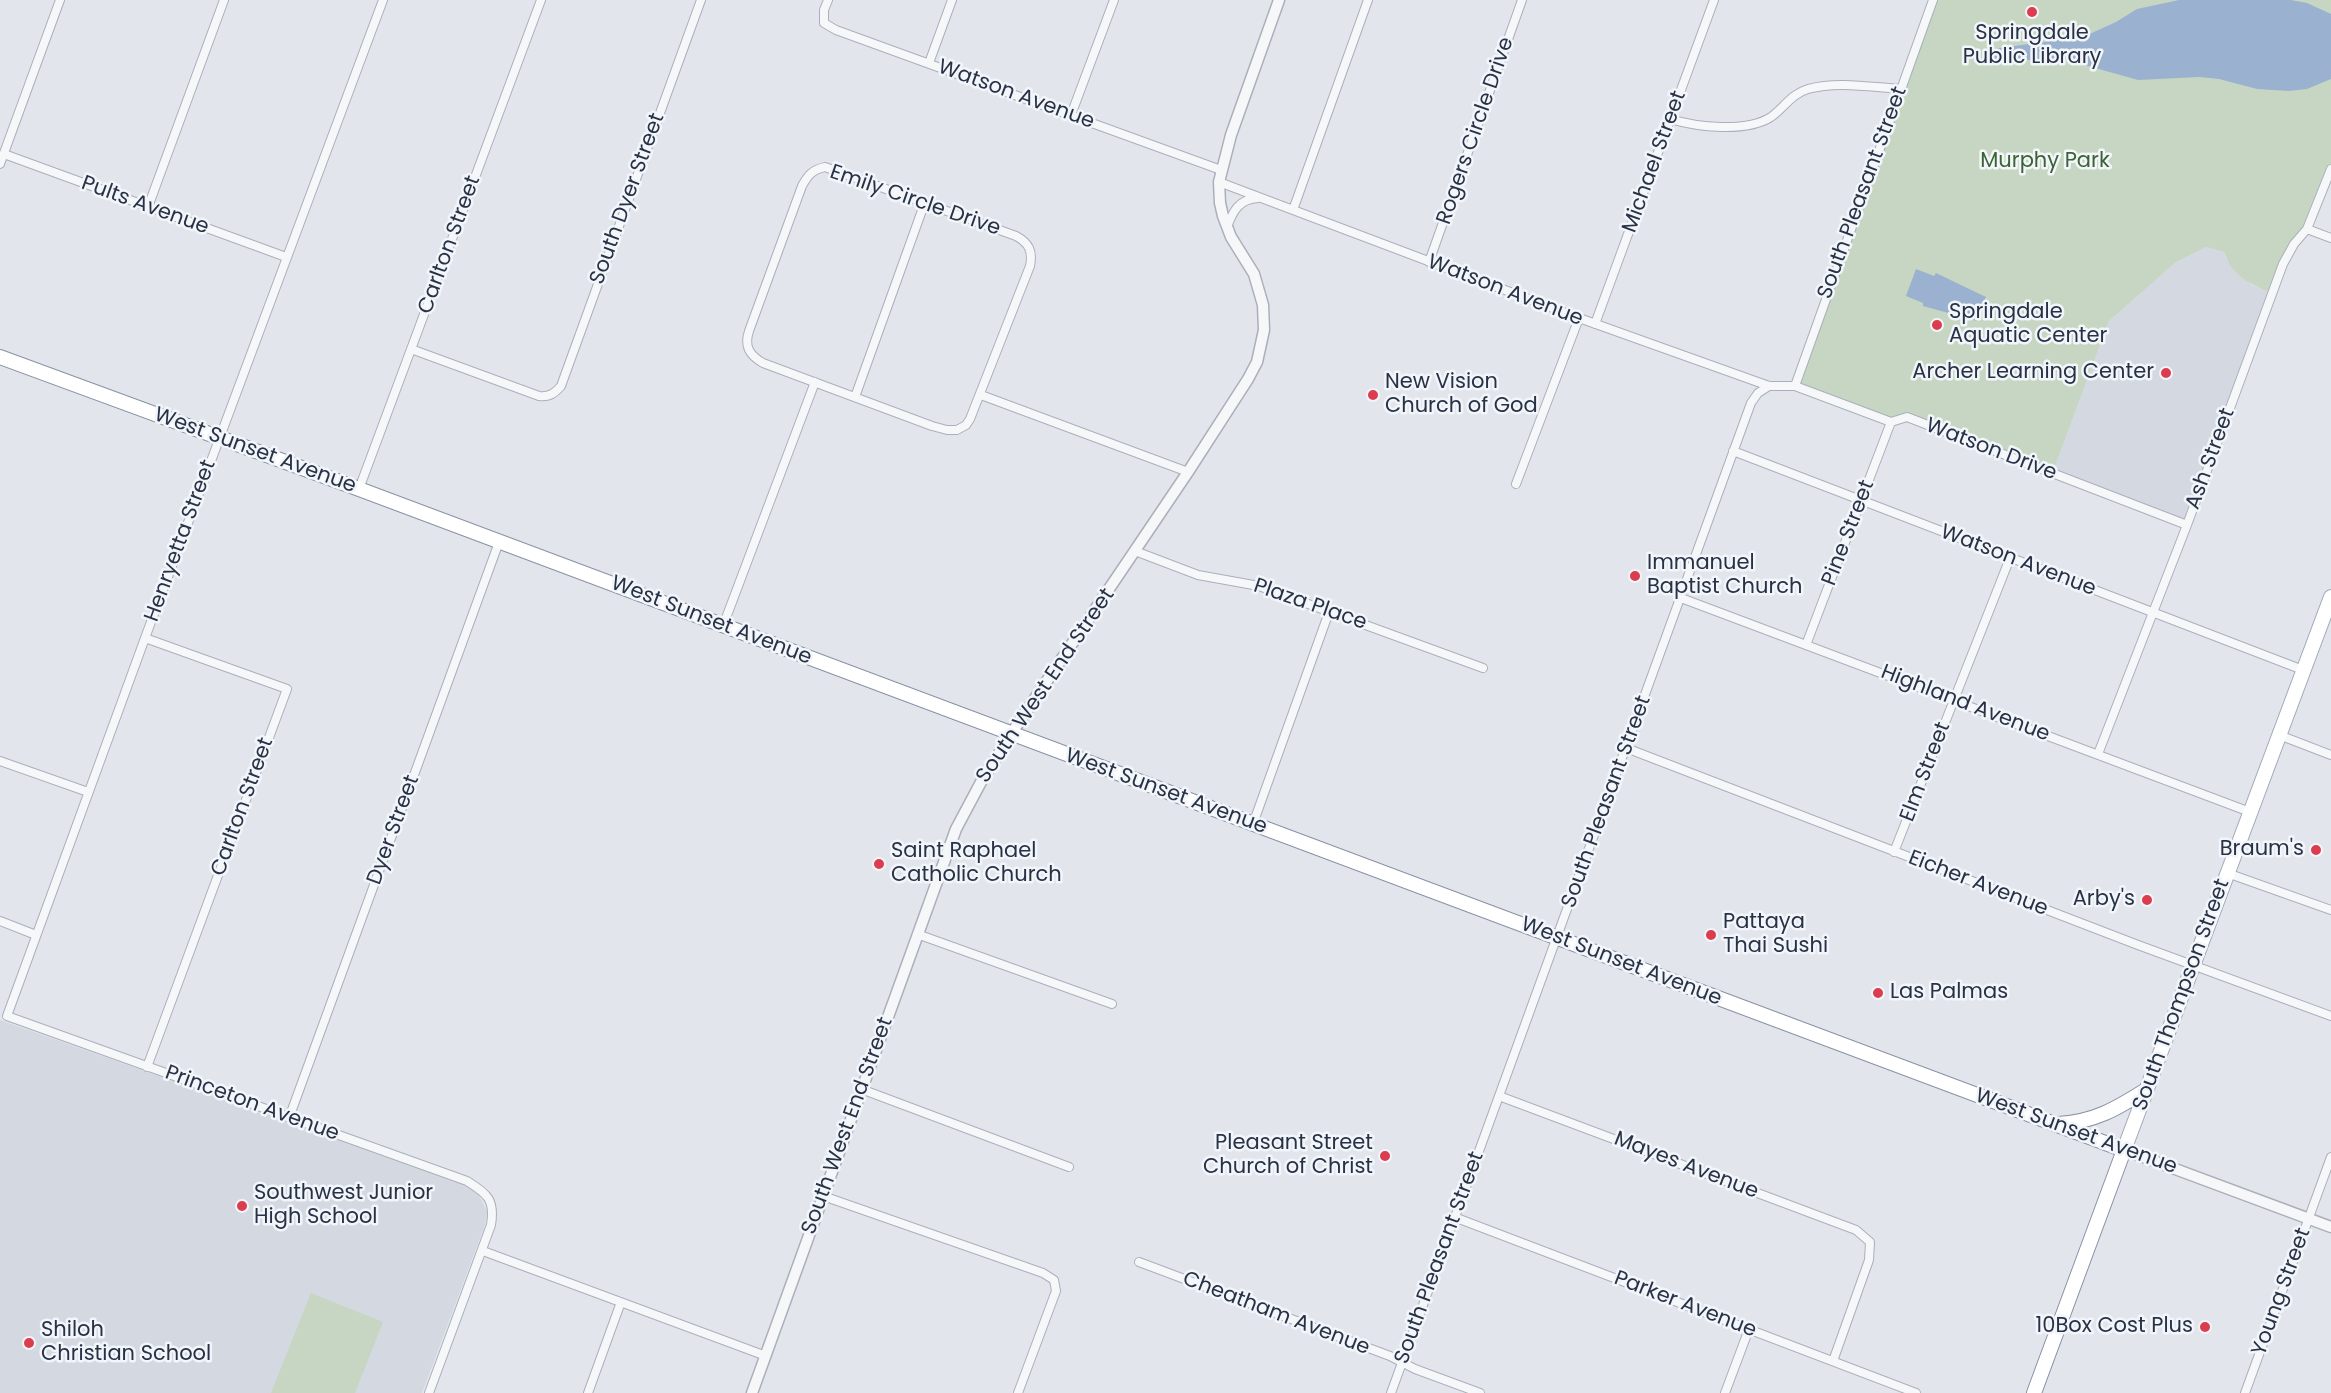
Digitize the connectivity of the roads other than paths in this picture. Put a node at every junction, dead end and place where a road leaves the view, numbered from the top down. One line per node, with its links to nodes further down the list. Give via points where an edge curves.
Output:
1 (60, 0): 18 (street)
2 (224, 0): 25 (street)
3 (383, 0): 30 (street, Henryetta Street)
4 (541, 0): 34 (street, Carlton Street)
5 (701, 0): 34 (street, South Dyer Street, via 561,386 552,395 538,396)
6 (828, 0): 14 (street, Watson Avenue, via 824,22 836,30)
7 (952, 0): 14 (street)
8 (1114, 0): 16 (street)
9 (1280, 0): 21 (street, South West End Street)
10 (1368, 0): 26 (street)
11 (1522, 0): 31 (street, Rogers Circle Drive)
12 (1714, 0): 17 (street, Michael Street)
13 (1934, 0): 15 (street, South Pleasant Street)
14 (929, 63): 16 (street, Watson Avenue)
15 (1900, 89): 17 (street, via 1832,85 1806,90 1786,101 1771,117 1737,127); 38 (street, South Pleasant Street)
16 (1071, 116): 21 (street, Watson Avenue)
17 (1670, 119): 33 (street, Michael Street)
18 (3, 154): 19 (street); 25 (street, Pults Avenue)
19 (0, 164)
20 (2331, 169): 28 (street, Ash Street)
21 (1221, 170): 22 (street, South West End Street)
22 (1219, 182): 23 (street, Watson Avenue); 27 (street, South West End Street)
23 (1262, 198): 26 (street, Watson Avenue); 27 (street, via 1242,201)
24 (925, 202): 36 (street, Emily Circle Drive, via 831,168 814,170 808,176 746,340 754,358); 39 (street, Emily Circle Drive, via 1016,236 1031,249 1030,266); 40 (street)
25 (148, 207): 30 (street, Pults Avenue)
26 (1293, 210): 31 (street, Watson Avenue)
27 (1227, 227): 44 (street, South West End Street, via 1254,274 1264,330 1257,362 1248,379)
28 (2307, 229): 29 (street); 48 (street, Ash Street, via 2283,264)
29 (2331, 238)
30 (286, 257): 42 (street, Henryetta Street)
31 (1429, 262): 32 (street, Watson Avenue)
32 (1579, 318): 33 (street, Watson Avenue); 45 (street)
33 (1595, 324): 37 (street, Watson Avenue)
34 (411, 349): 46 (street, Carlton Street)
35 (0, 357): 42 (main road, West Sunset Avenue)
36 (815, 382): 40 (street, Emily Circle Drive); 56 (street)
37 (1769, 386): 38 (street, Watson Avenue); 43 (street, South Pleasant Street, via 1751,403)
38 (1795, 386): 41 (street, Watson Drive)
39 (981, 395): 40 (street, Emily Circle Drive, via 966,425 957,430 947,430); 44 (street)
40 (855, 397)
41 (1891, 422): 47 (street, Pine Street); 48 (street, Watson Drive, via 1907,417)
42 (219, 438): 46 (main road, West Sunset Avenue); 57 (street, Henryetta Street)
43 (1733, 451): 47 (street, Watson Avenue); 53 (street, South Pleasant Street)
44 (1188, 472): 50 (street, South West End Street)
45 (1516, 484)
46 (359, 489): 49 (main road, West Sunset Avenue)
47 (1861, 501): 51 (street, Watson Avenue); 58 (street, Pine Street)
48 (2187, 525): 55 (street, Ash Street)
49 (499, 542): 56 (main road, West Sunset Avenue); 86 (street, Dyer Street)
50 (1135, 551): 54 (street, Plaza Place, via 1198,575 1259,586); 62 (street, South West End Street)
51 (2010, 558): 55 (street, Watson Avenue); 61 (street, Elm Street)
52 (2331, 597): 60 (main road, South Thompson Street)
53 (1681, 598): 58 (street, Highland Avenue); 64 (street, South Pleasant Street)
54 (1329, 612): 59 (street, Plaza Place); 70 (street)
55 (2153, 613): 60 (street, Watson Avenue); 65 (street, Ash Street)
56 (723, 626): 62 (main road, West Sunset Avenue)
57 (145, 638): 68 (street, Henryetta Street); 82 (street, Carlton Street, via 287,689)
58 (1806, 645): 61 (street, Highland Avenue)
59 (1483, 668)
60 (2303, 670): 63 (main road, South Thompson Street)
61 (1954, 700): 65 (street, Highland Avenue); 71 (street, Elm Street)
62 (1011, 735): 70 (main road, West Sunset Avenue); 75 (street, South West End Street, via 956,829)
63 (2278, 735): 66 (street); 69 (main road, South Thompson Street)
64 (1626, 748): 71 (street, Eicher Avenue); 77 (street, South Pleasant Street)
65 (2098, 754): 69 (street, Highland Avenue)
66 (2331, 755)
67 (0, 761): 68 (street)
68 (88, 792): 76 (street, Henryetta Street)
69 (2250, 812): 72 (main road, South Thompson Street)
70 (1253, 824): 77 (main road, West Sunset Avenue)
71 (1894, 852): 78 (street, Eicher Avenue)
72 (2227, 873): 73 (street); 78 (main road, South Thompson Street)
73 (2331, 910)
74 (0, 921): 76 (street)
75 (916, 934): 79 (street); 83 (street, South West End Street)
76 (36, 935): 80 (street, Henryetta Street)
77 (1557, 939): 85 (street, South Pleasant Street); 87 (main road, West Sunset Avenue)
78 (2193, 965): 81 (street, Eicher Avenue); 84 (main road, South Thompson Street)
79 (1112, 1004)
80 (7, 1016): 82 (street, Princeton Avenue)
81 (2331, 1016)
82 (147, 1067): 86 (street, Princeton Avenue)
83 (861, 1089): 90 (street); 91 (street, South West End Street)
84 (2146, 1090): 87 (main road, via 2096,1118); 88 (main road, South Thompson Street)
85 (1499, 1096): 92 (street, South Pleasant Street); 100 (street, Mayes Avenue, via 1856,1230 1870,1242 1869,1260)
86 (290, 1118): 95 (street, Princeton Avenue, via 467,1181 482,1190 491,1201 493,1212)
87 (2054, 1124): 88 (main road, West Sunset Avenue)
88 (2124, 1150): 93 (street, West Sunset Avenue); 110 (main road, South Thompson Street)
89 (2331, 1157): 93 (street, Young Street)
90 (1069, 1167)
91 (823, 1196): 99 (street, South West End Street); 105 (street, via 1043,1272 1054,1280 1056,1291)
92 (1454, 1217): 98 (street, Parker Avenue); 101 (street, South Pleasant Street)
93 (2308, 1218): 94 (street, West Sunset Avenue); 111 (street, Young Street)
94 (2331, 1227)
95 (483, 1251): 97 (street); 102 (street)
96 (1139, 1262): 101 (street, Cheatham Avenue)
97 (621, 1302): 99 (street); 103 (street)
98 (1749, 1329): 100 (street, Parker Avenue); 108 (street)
99 (766, 1356): 104 (street, South West End Street)
100 (1833, 1361): 109 (street, Parker Avenue)
101 (1402, 1362): 106 (street, South Pleasant Street); 107 (street, Cheatham Avenue)
102 (429, 1393)
103 (588, 1393)
104 (752, 1393)
105 (1018, 1393)
106 (1391, 1393)
107 (1480, 1393)
108 (1725, 1393)
109 (1916, 1393)
110 (2034, 1393)
111 (2245, 1393)

